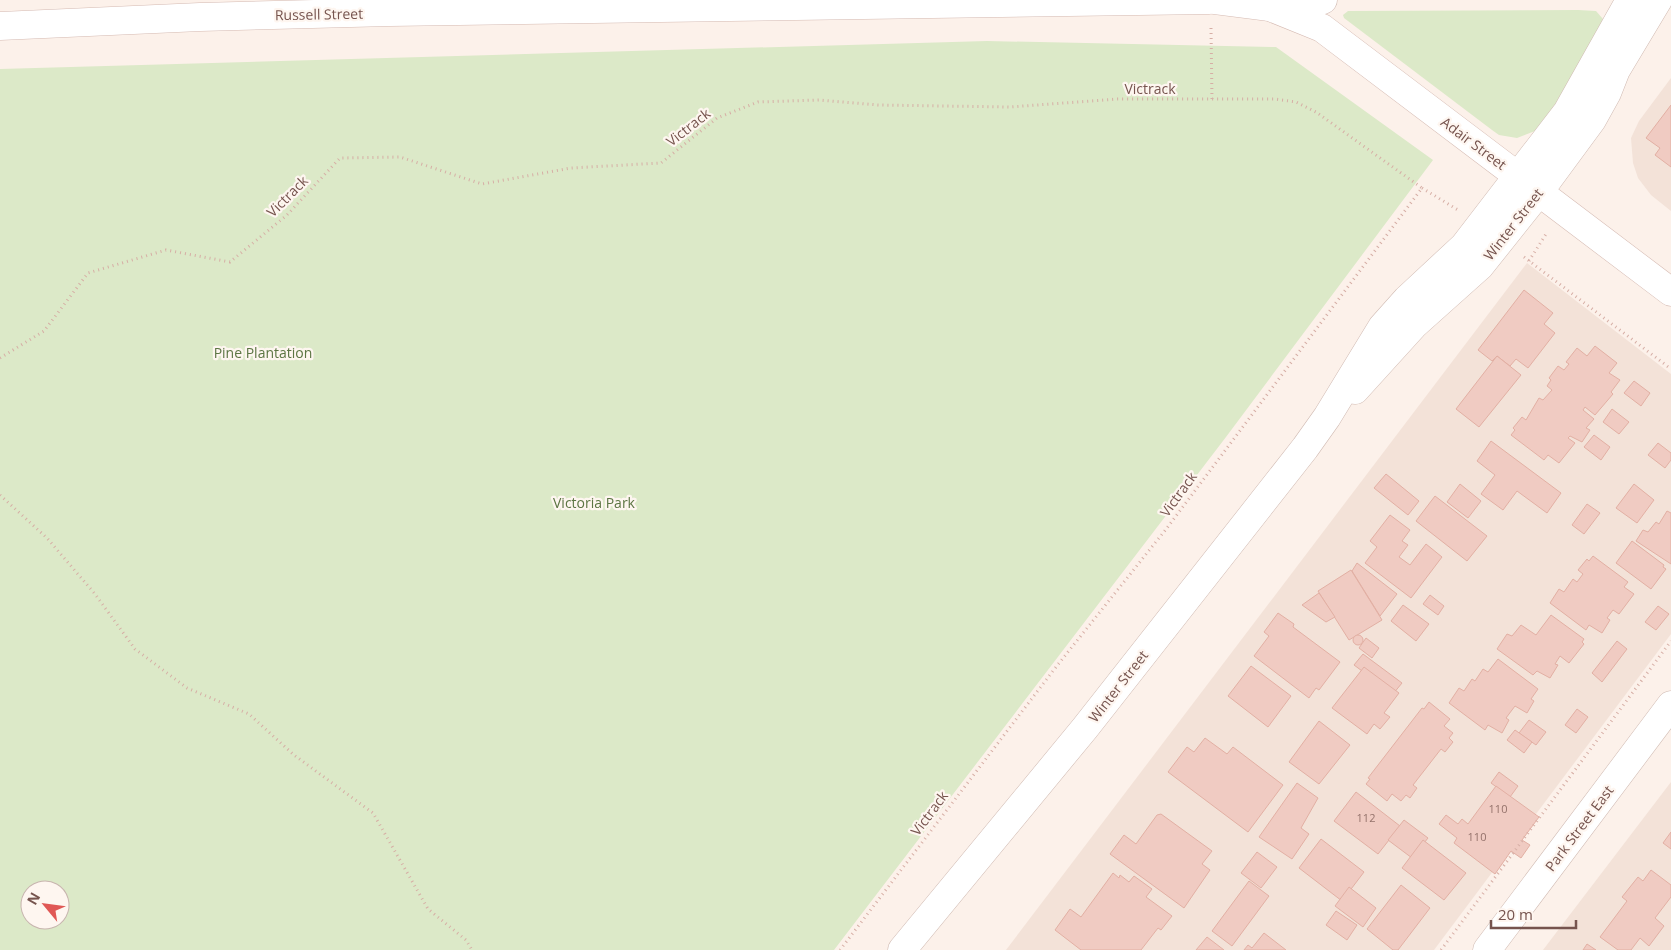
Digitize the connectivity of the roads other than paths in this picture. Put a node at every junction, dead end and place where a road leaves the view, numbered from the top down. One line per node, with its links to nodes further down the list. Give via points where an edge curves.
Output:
1 (1147, 0): 6 (street, Russell Street); 7 (street, Russell Street)
2 (1323, 0): 5 (street, Russell Street, via 1298,7)
3 (1630, 0): 9 (street, Winter Street, via 1576,98)
4 (1658, 0): 10 (street, Winter Street, via 1616,70 1592,120)
5 (1270, 7): 6 (street, Russell Street); 9 (street, Adair Street, via 1310,21 1330,34)
6 (1212, 8)
7 (200, 9): 8 (street, Russell Street)
8 (0, 26)
9 (1517, 176): 10 (street, Adair Street); 11 (street, Winter Street)
10 (1539, 192): 11 (street, Winter Street); 12 (street, Adair Street)
11 (1491, 233): 14 (street, Winter Street, via 1455,255 1382,327 1328,417 1085,728)
12 (1671, 292)
13 (1671, 705): 15 (street, Park Street East)
14 (902, 950)
15 (1487, 950)

